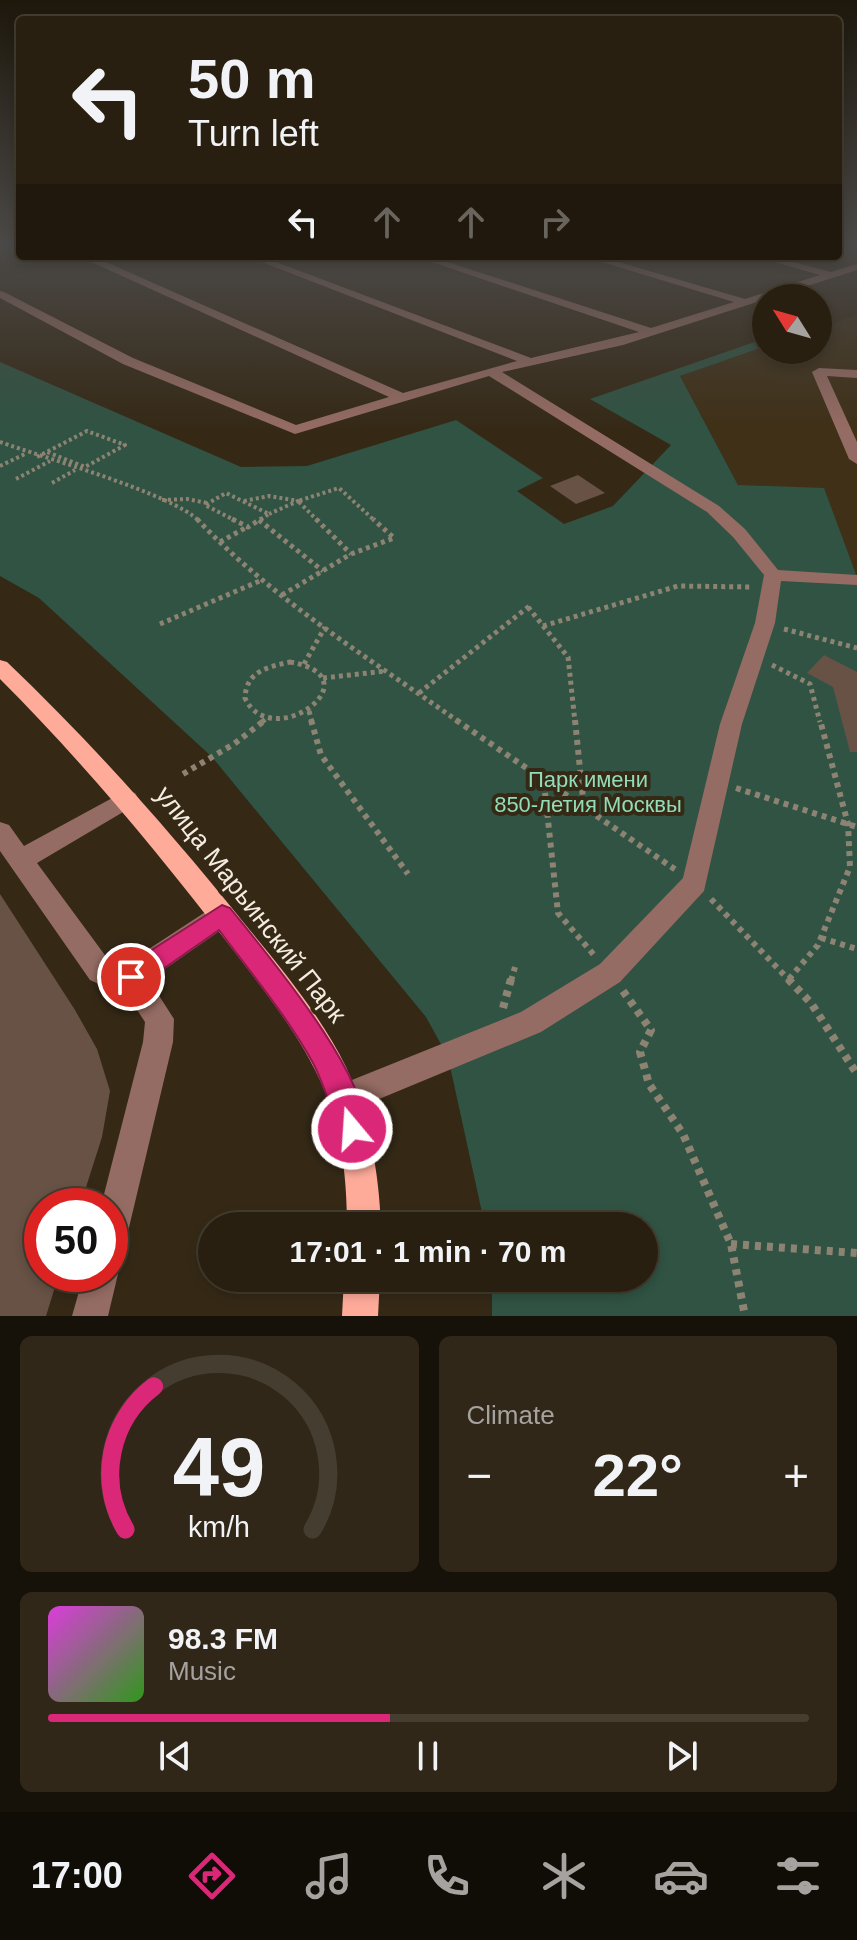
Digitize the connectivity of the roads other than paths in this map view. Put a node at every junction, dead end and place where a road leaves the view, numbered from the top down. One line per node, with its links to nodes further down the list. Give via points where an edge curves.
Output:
1 (24, 306): 10 (lane, via 128,361 295,430)
2 (196, 306): 10 (lane)
3 (384, 306): 7 (lane)
4 (573, 306): 6 (lane)
5 (732, 306): 6 (lane)
6 (651, 332): 7 (lane)
7 (530, 362): 8 (lane)
8 (491, 371): 10 (lane); 13 (lane, via 713,509 739,533)
9 (857, 374): 11 (lane, via 819,372)
10 (402, 398)
11 (857, 459)
12 (857, 580): 13 (lane)
13 (772, 581): 20 (lane, via 765,623 731,724 695,883 610,973 531,1022)
14 (0, 667): 15 (main road, улица Марьинский Парк)
15 (127, 799): 17 (lane); 18 (main road, улица Марьинский Парк)
16 (0, 832): 17 (lane)
17 (21, 860): 19 (lane, via 100,971 114,978)
18 (222, 915): 19 (lane); 20 (main road, улица Марьинский Парк, via 323,1054)
19 (131, 977): 21 (lane, via 160,1019)
20 (343, 1099): 22 (main road, улица Марьинский Парк, via 358,1154)
21 (121, 1188)
22 (363, 1212)
23 (96, 1292): 25 (lane)
24 (361, 1292): 26 (main road)
25 (90, 1316)
26 (360, 1316)

